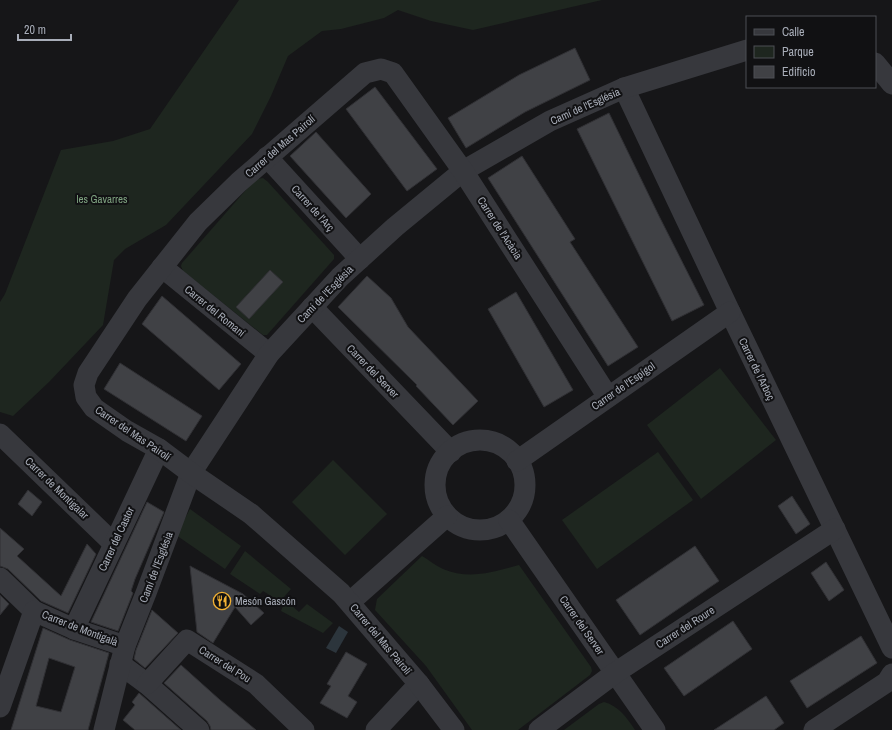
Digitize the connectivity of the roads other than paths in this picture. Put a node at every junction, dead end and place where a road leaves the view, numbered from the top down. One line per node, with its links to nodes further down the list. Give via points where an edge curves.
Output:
1 (746, 50): 5 (street, Camí de l'Església)
2 (876, 65): 4 (street)
3 (381, 69): 6 (street, Carrer del Mas Pairolí, via 365,72); 7 (street, Carrer de l'Acàcia, via 393,73)
4 (892, 84)
5 (624, 88): 7 (street, Camí de l'Església, via 550,121); 11 (street, Carrer de l'Arboç)
6 (267, 157): 8 (street, Carrer de l'Arç); 9 (street, Carrer del Mas Pairolí, via 198,222)
7 (463, 171): 8 (street, Camí de l'Església); 13 (street, Carrer de l'Acàcia)
8 (360, 259): 10 (street, Camí de l'Església)
9 (162, 267): 12 (street, Carrer del Romaní); 15 (street, Carrer del Mas Pairolí, via 137,299 88,373 84,385 86,398 94,408)
10 (312, 307): 12 (street, Camí de l'Església); 16 (street, Carrer del Server)
11 (730, 312): 13 (street, Carrer de l'Espígol); 21 (street, Carrer de l'Arboç)
12 (269, 354): 18 (street, Camí de l'Església)
13 (608, 397): 17 (street, Carrer de l'Espígol)
14 (0, 434): 22 (street, Carrer de Montigalar)
15 (159, 449): 18 (street, Carrer del Mas Pairolí); 22 (street, Carrer del Castor)
16 (451, 452): 17 (street, via 456,447 473,441 492,442 506,448); 19 (street, via 438,468 435,480 436,495)
17 (517, 461): 20 (street, via 525,481 522,502)
18 (191, 473): 24 (street, Carrer del Mas Pairolí, via 251,514); 28 (street, Camí de l'Església)
19 (447, 516): 20 (street, via 471,530 495,528); 24 (street)
20 (509, 520): 29 (street, Carrer del Server)
21 (835, 529): 27 (street, Carrer de l'Arboç); 29 (street, Carrer del Roure)
22 (114, 544): 26 (street, Carrer del Castor)
23 (0, 578): 25 (street, Carrer de Montigalà)
24 (350, 602): 32 (street, Carrer del Mas Pairolí)
25 (34, 611): 26 (street, Carrer de Montigalà); 33 (street)
26 (74, 629): 28 (street, Carrer de Montigalà)
27 (892, 648)
28 (122, 655): 31 (street, Carrer de Montigalà); 34 (street, Camí de l'Església)
29 (615, 673): 39 (street, Carrer del Roure); 40 (street, Carrer del Server)
30 (892, 674): 41 (street, via 887,682)
31 (147, 684): 35 (street, Carrer de Montigalà); 36 (street, Carrer del Pou, via 187,640 256,684)
32 (419, 684): 37 (street); 38 (street, Carrer del Mas Pairolí)
33 (0, 707)
34 (104, 730)
35 (199, 730)
36 (304, 730)
37 (376, 730)
38 (454, 730)
39 (539, 730)
40 (655, 730)
41 (814, 730)

